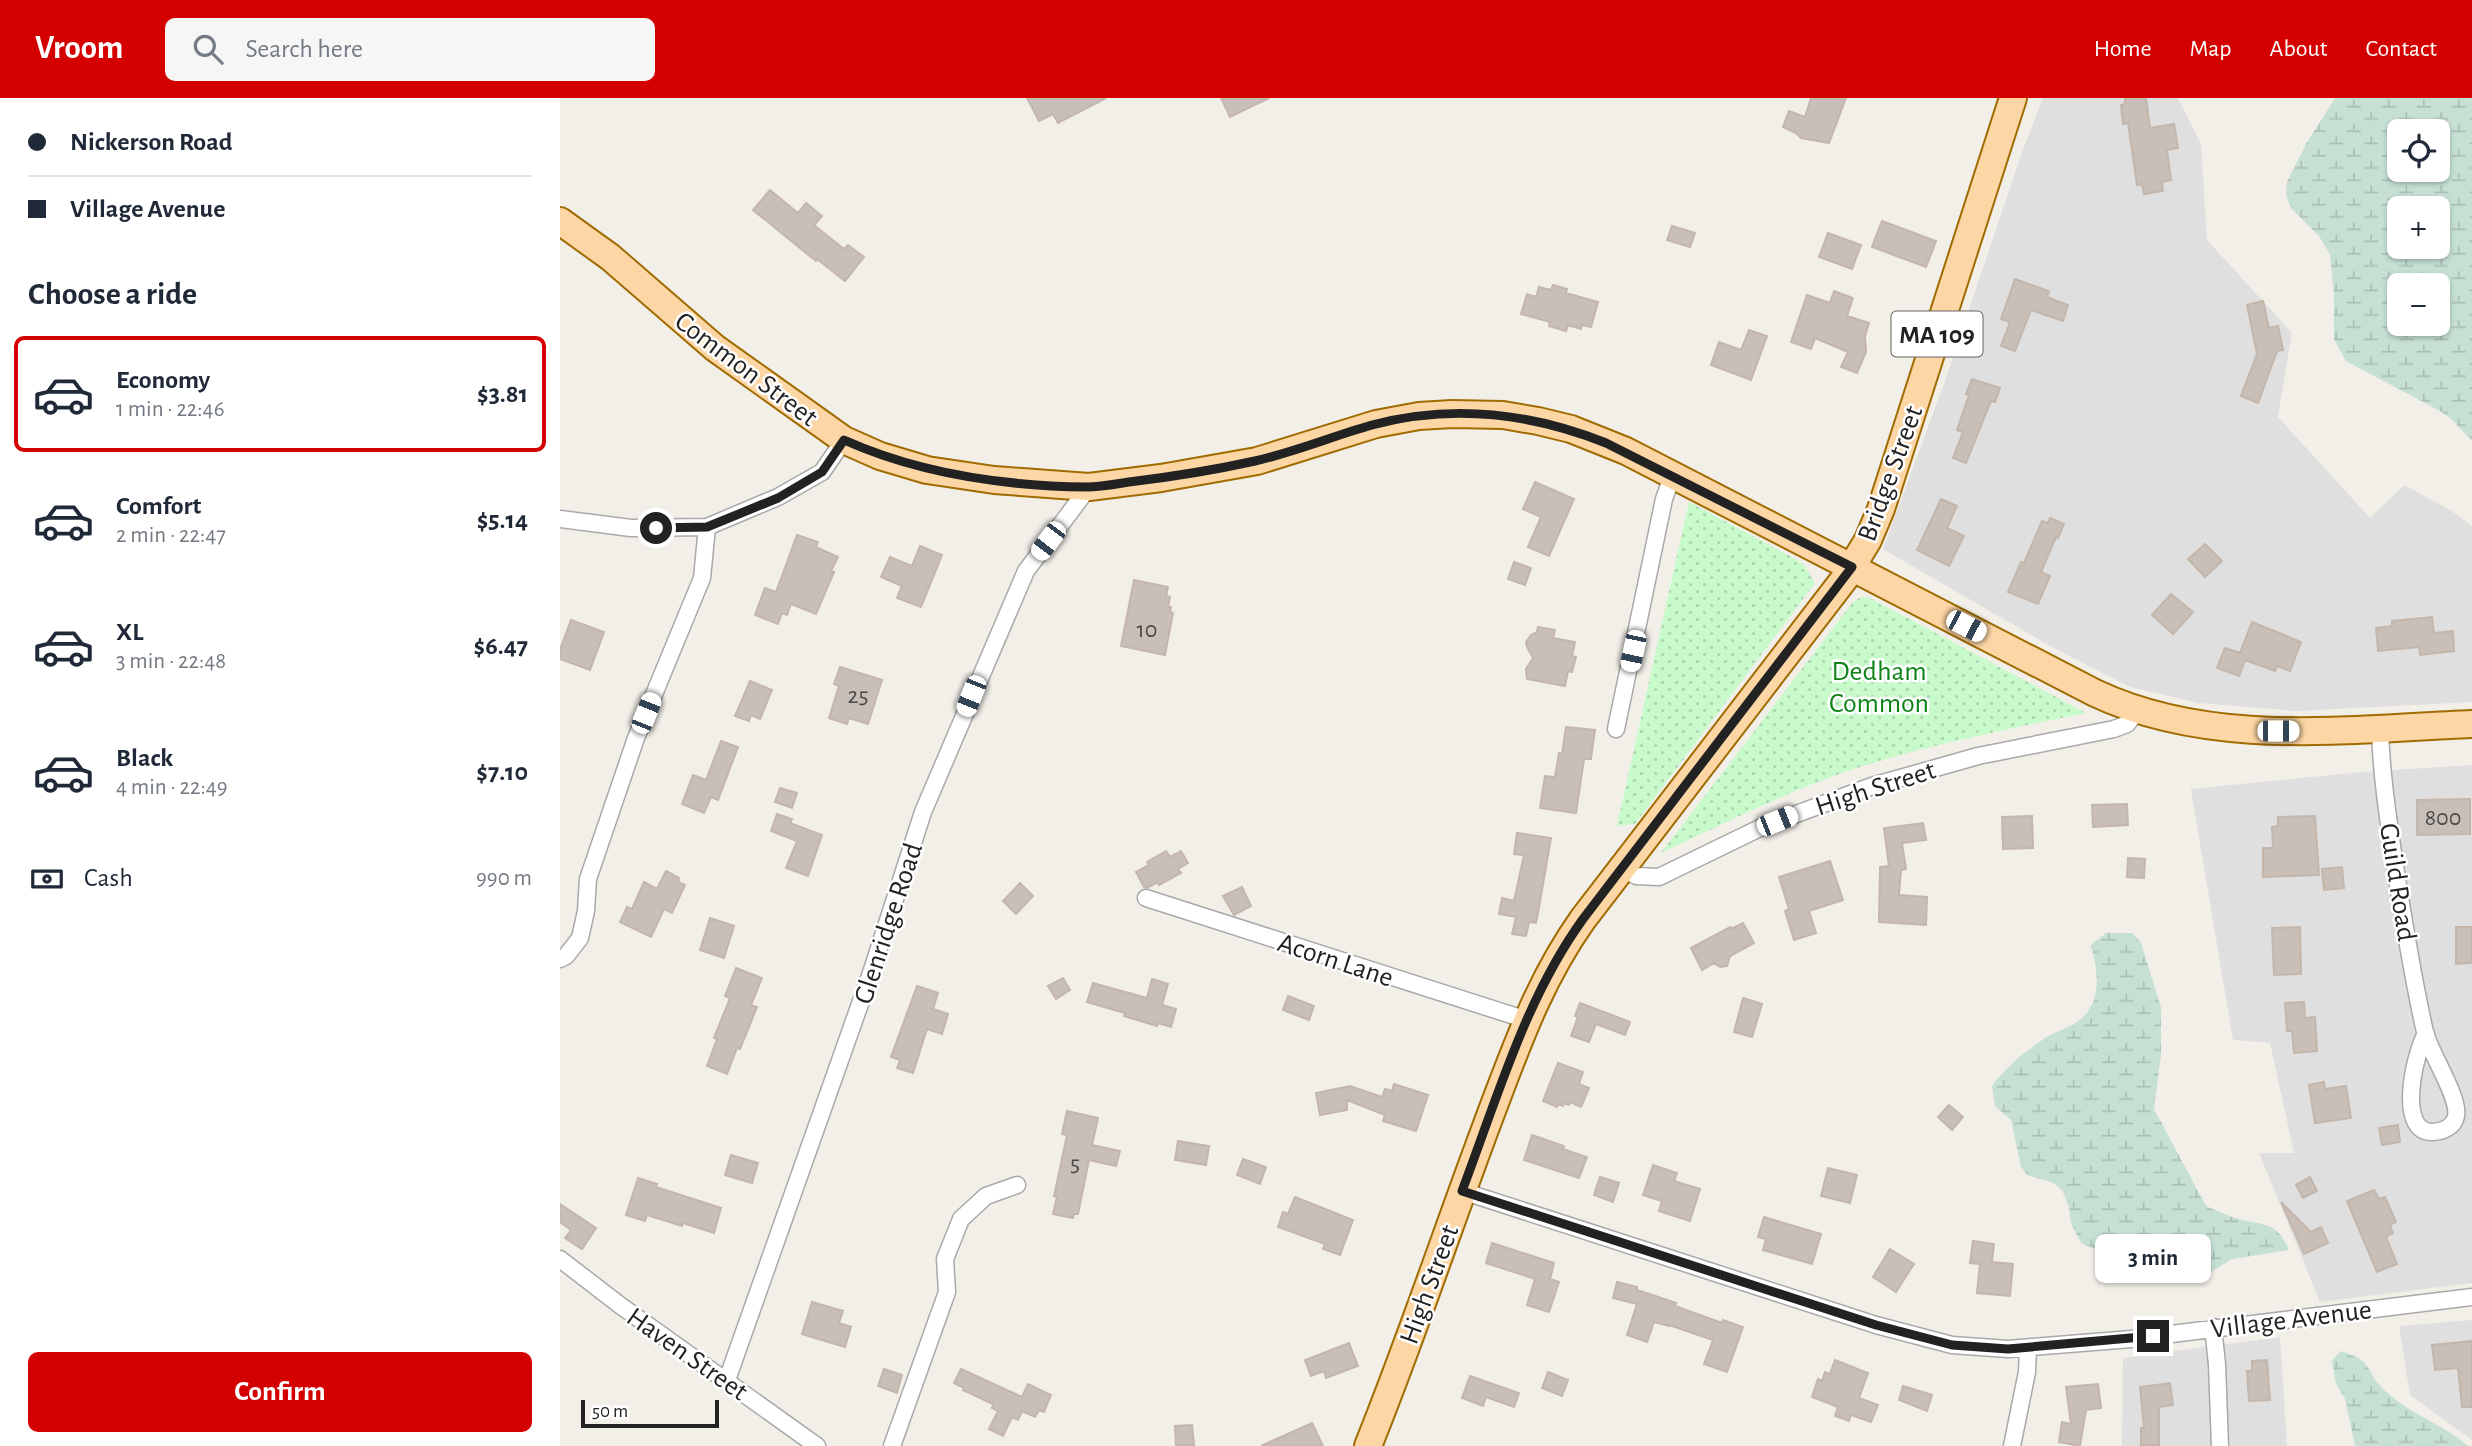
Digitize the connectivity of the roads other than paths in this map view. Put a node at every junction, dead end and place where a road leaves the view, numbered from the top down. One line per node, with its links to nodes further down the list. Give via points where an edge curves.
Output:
1 (2013, 98): 8 (main road, Bridge Street / MA 109, via 1881,509)
2 (560, 221): 3 (main road, Common Street, via 610,257 715,348)
3 (844, 440): 5 (main road, Common Street, via 927,470); 7 (street, via 822,472 778,498)
4 (1673, 474): 5 (main road, Common Street, via 1555,424 1503,415 1452,414 1376,424 1257,461); 8 (main road, Common Street); 12 (street)
5 (1089, 487): 24 (street, Glenridge Road, via 1026,570 923,812)
6 (560, 519): 7 (street, via 631,528)
7 (707, 527): 15 (street, via 702,578 636,738 588,879 580,938)
8 (1852, 567): 9 (main road, Common Street); 13 (main road, Bridge Street / MA 109)
9 (2137, 711): 11 (main road, via 2240,729); 13 (street, High Street, via 2127,724 2114,729 1954,762 1843,795 1764,826 1658,877 1636,876)
10 (2472, 724): 11 (main road)
11 (2379, 728): 17 (street, Guild Road, via 2403,919)
12 (1616, 729)
13 (1623, 868): 16 (main road, High Street / MA 109, via 1556,958)
14 (1146, 898): 16 (street, Acorn Lane)
15 (560, 959)
16 (1527, 1020): 19 (main road, High Street / MA 109)
17 (2426, 1034): 17 (street, Guild Road, via 2416,1063 2411,1107 2414,1122 2432,1132 2453,1123 2456,1108)
18 (1017, 1185): 26 (street, via 986,1196 961,1219 946,1259 947,1292)
19 (1462, 1191): 23 (street, Village Avenue, via 1917,1337 1981,1349); 27 (main road, High Street / MA 109)
20 (560, 1259): 24 (street, Haven Street)
21 (2472, 1297): 22 (street, Village Avenue)
22 (2213, 1328): 23 (street, Village Avenue); 29 (street)
23 (2028, 1348): 28 (street)
24 (727, 1380): 25 (street, Haven Street)
25 (817, 1446)
26 (892, 1446)
27 (1368, 1446)
28 (2012, 1446)
29 (2220, 1446)

